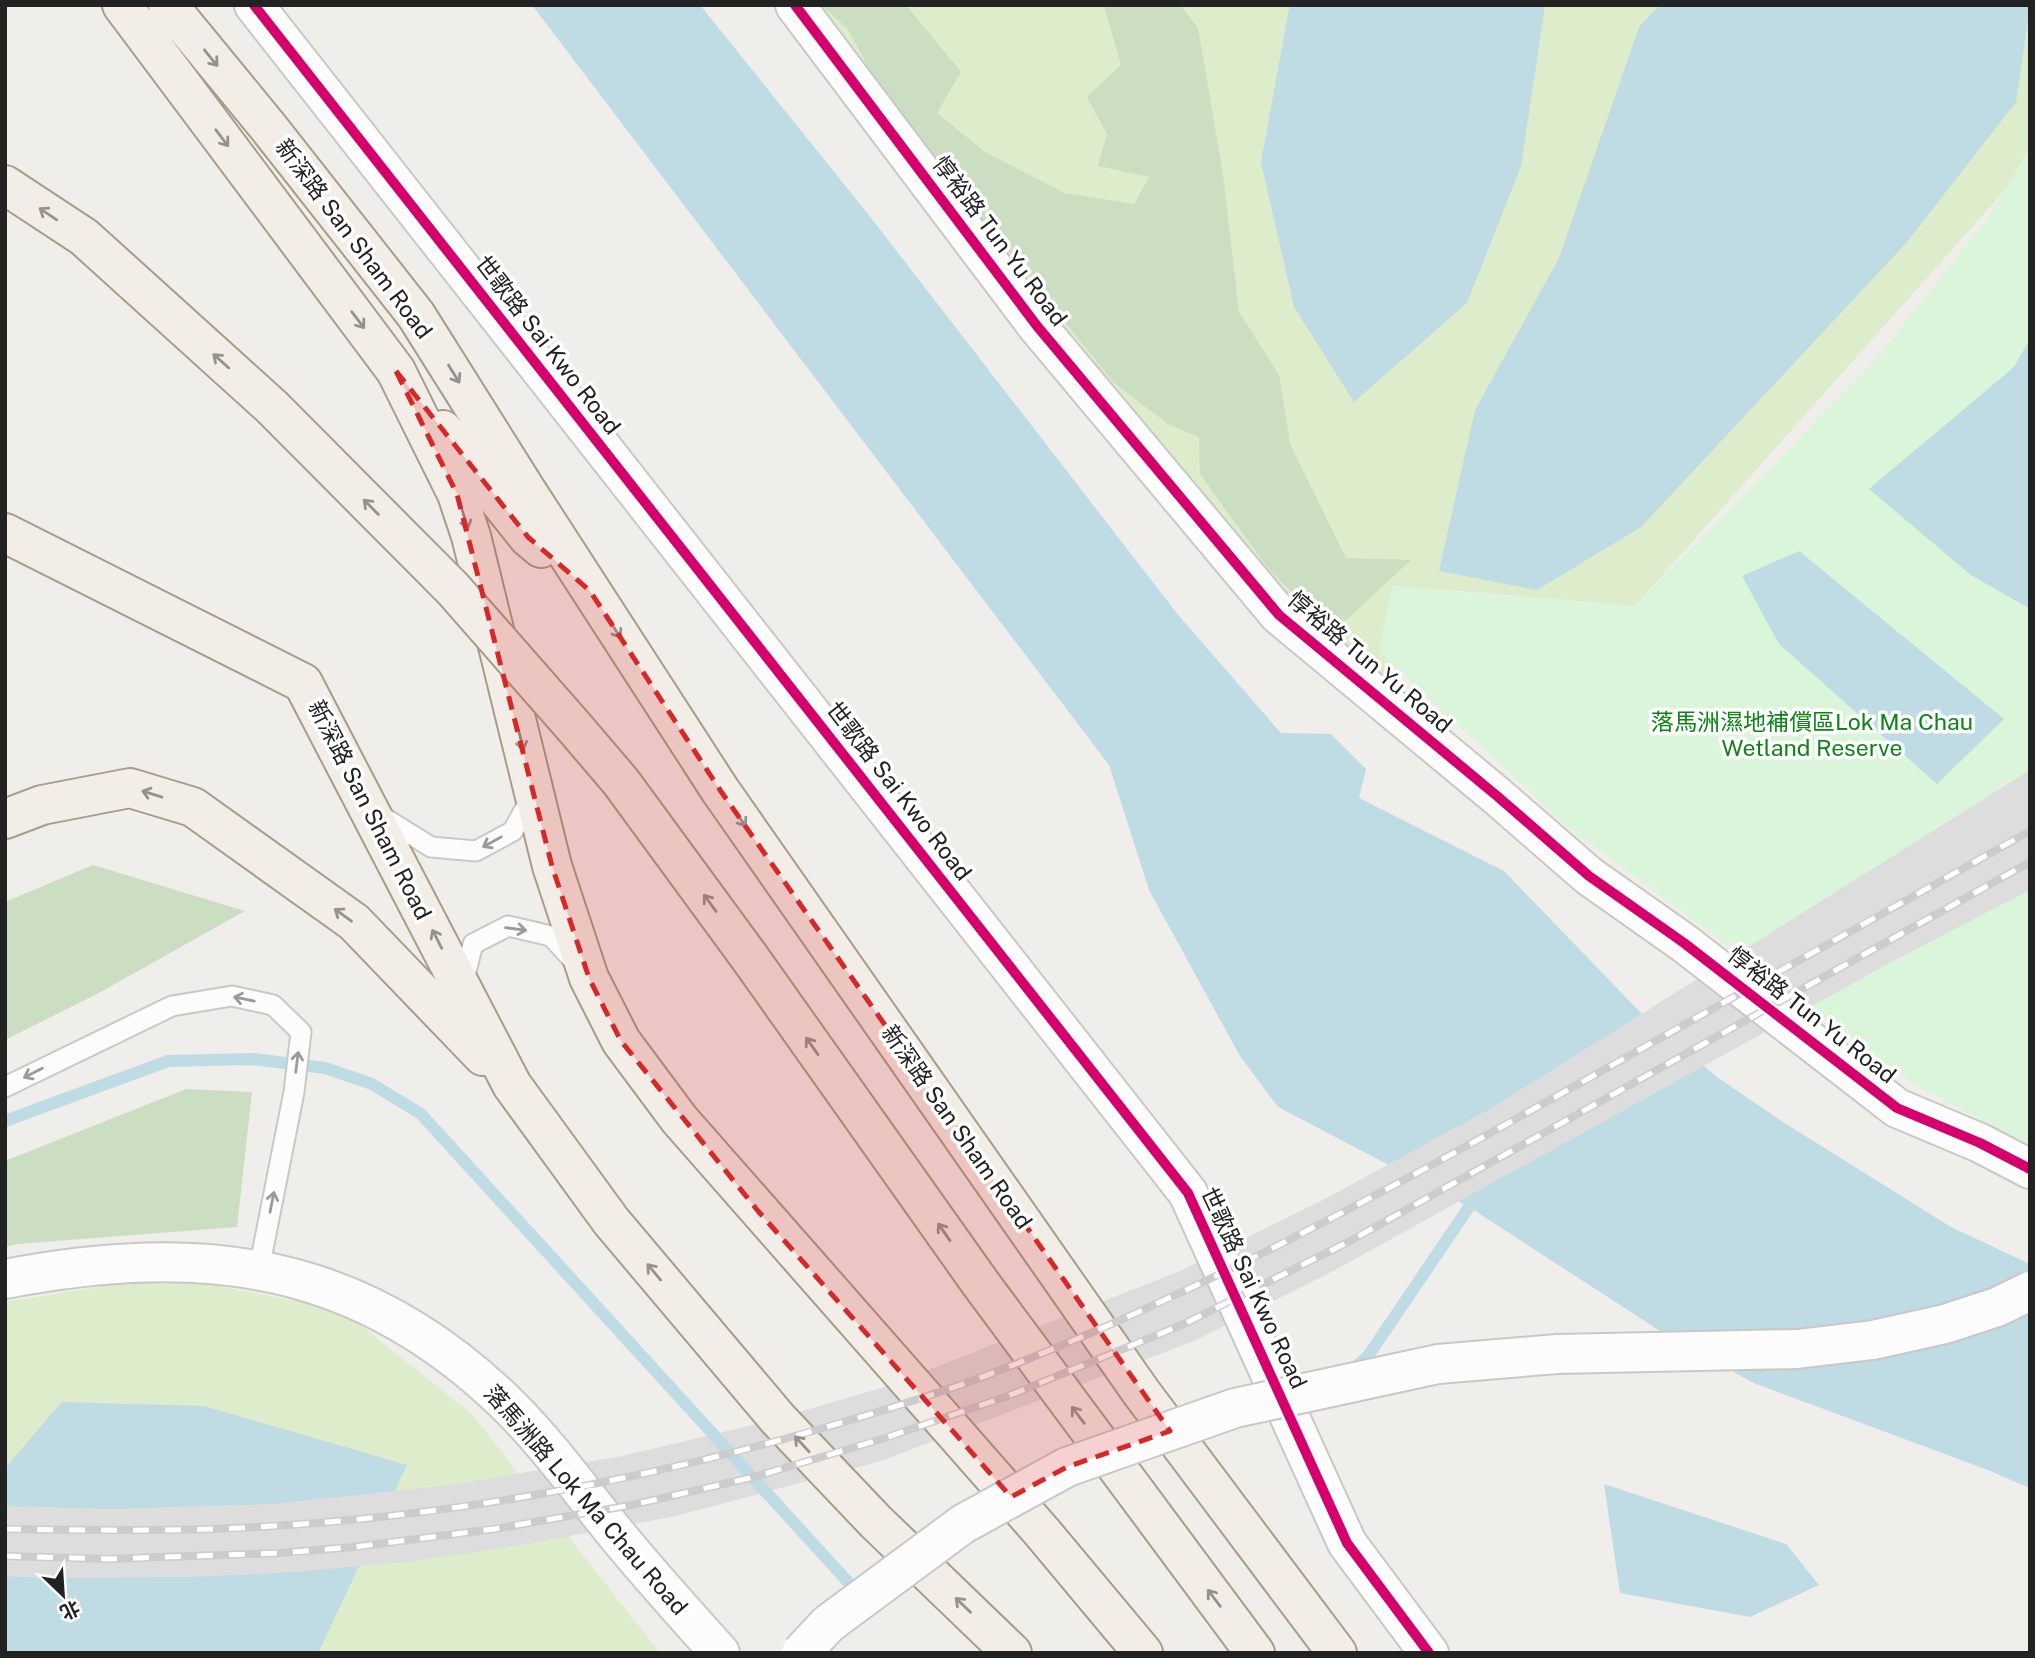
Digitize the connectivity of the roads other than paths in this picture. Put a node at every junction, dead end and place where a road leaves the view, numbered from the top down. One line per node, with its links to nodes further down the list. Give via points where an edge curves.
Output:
1 (122, 5): 6 (main road, 新深路 San Sham Road, one-way to 6)
2 (168, 5): 8 (main road, 新深路 San Sham Road, one-way to 8, via 416,315)
3 (254, 5): 26 (street, 世歌路 Sai Kwo Road, via 1188,1193 1347,1542)
4 (795, 5): 16 (street, 惇裕路 Tun Yu Road, via 1037,326 1279,615 1588,876 1684,943 1897,1108)
5 (5, 185): 24 (main road, one-way to 5, bridge, via 981,1284 621,782 453,589 272,407 84,237)
6 (397, 371): 8 (main road, 新深路 San Sham Road, via 528,537); 9 (main road, 新深路 San Sham Road, one-way to 9, via 471,536)
7 (5, 533): 10 (main road, 新深路 San Sham Road, via 303,683)
8 (590, 591): 25 (main road, 新深路 San Sham Road, one-way to 25, via 720,790 1141,1392)
9 (534, 792): 10 (lane, one-way to 10, via 513,831 477,851 431,847); 12 (main road, 新深路 San Sham Road, via 552,866)
10 (369, 809): 13 (main road, 新深路 San Sham Road, one-way to 10)
11 (5, 819): 14 (main road, 新深路 San Sham Road, one-way to 11, via 354,922 193,807 130,788 42,805)
12 (589, 978): 13 (lane, one-way to 12, via 473,944 508,926 551,936); 23 (main road, 新深路 San Sham Road, via 621,1041 679,1119)
13 (462, 988): 14 (main road, 新深路 San Sham Road)
14 (512, 1085): 22 (main road, 新深路 San Sham Road, one-way to 14, via 876,1522 778,1419 611,1221)
15 (5, 1087): 17 (lane, one-way to 15, via 294,1092 301,1032 273,1005 232,996 172,1006)
16 (2030, 1169)
17 (259, 1269): 18 (street, 落馬洲路 Lok Ma Chau Road, via 152,1261); 20 (street, 落馬洲路 Lok Ma Chau Road, via 367,1305 420,1334 483,1381 531,1430)
18 (5, 1279)
19 (2030, 1291): 21 (street, bridge, via 1945,1324 1873,1340 1797,1349 1557,1354 1438,1364 1235,1408 1067,1467 963,1524 828,1624)
20 (720, 1653)
21 (801, 1653)
22 (1012, 1653)
23 (1143, 1653)
24 (1255, 1653)
25 (1337, 1653)
26 (1429, 1653)

